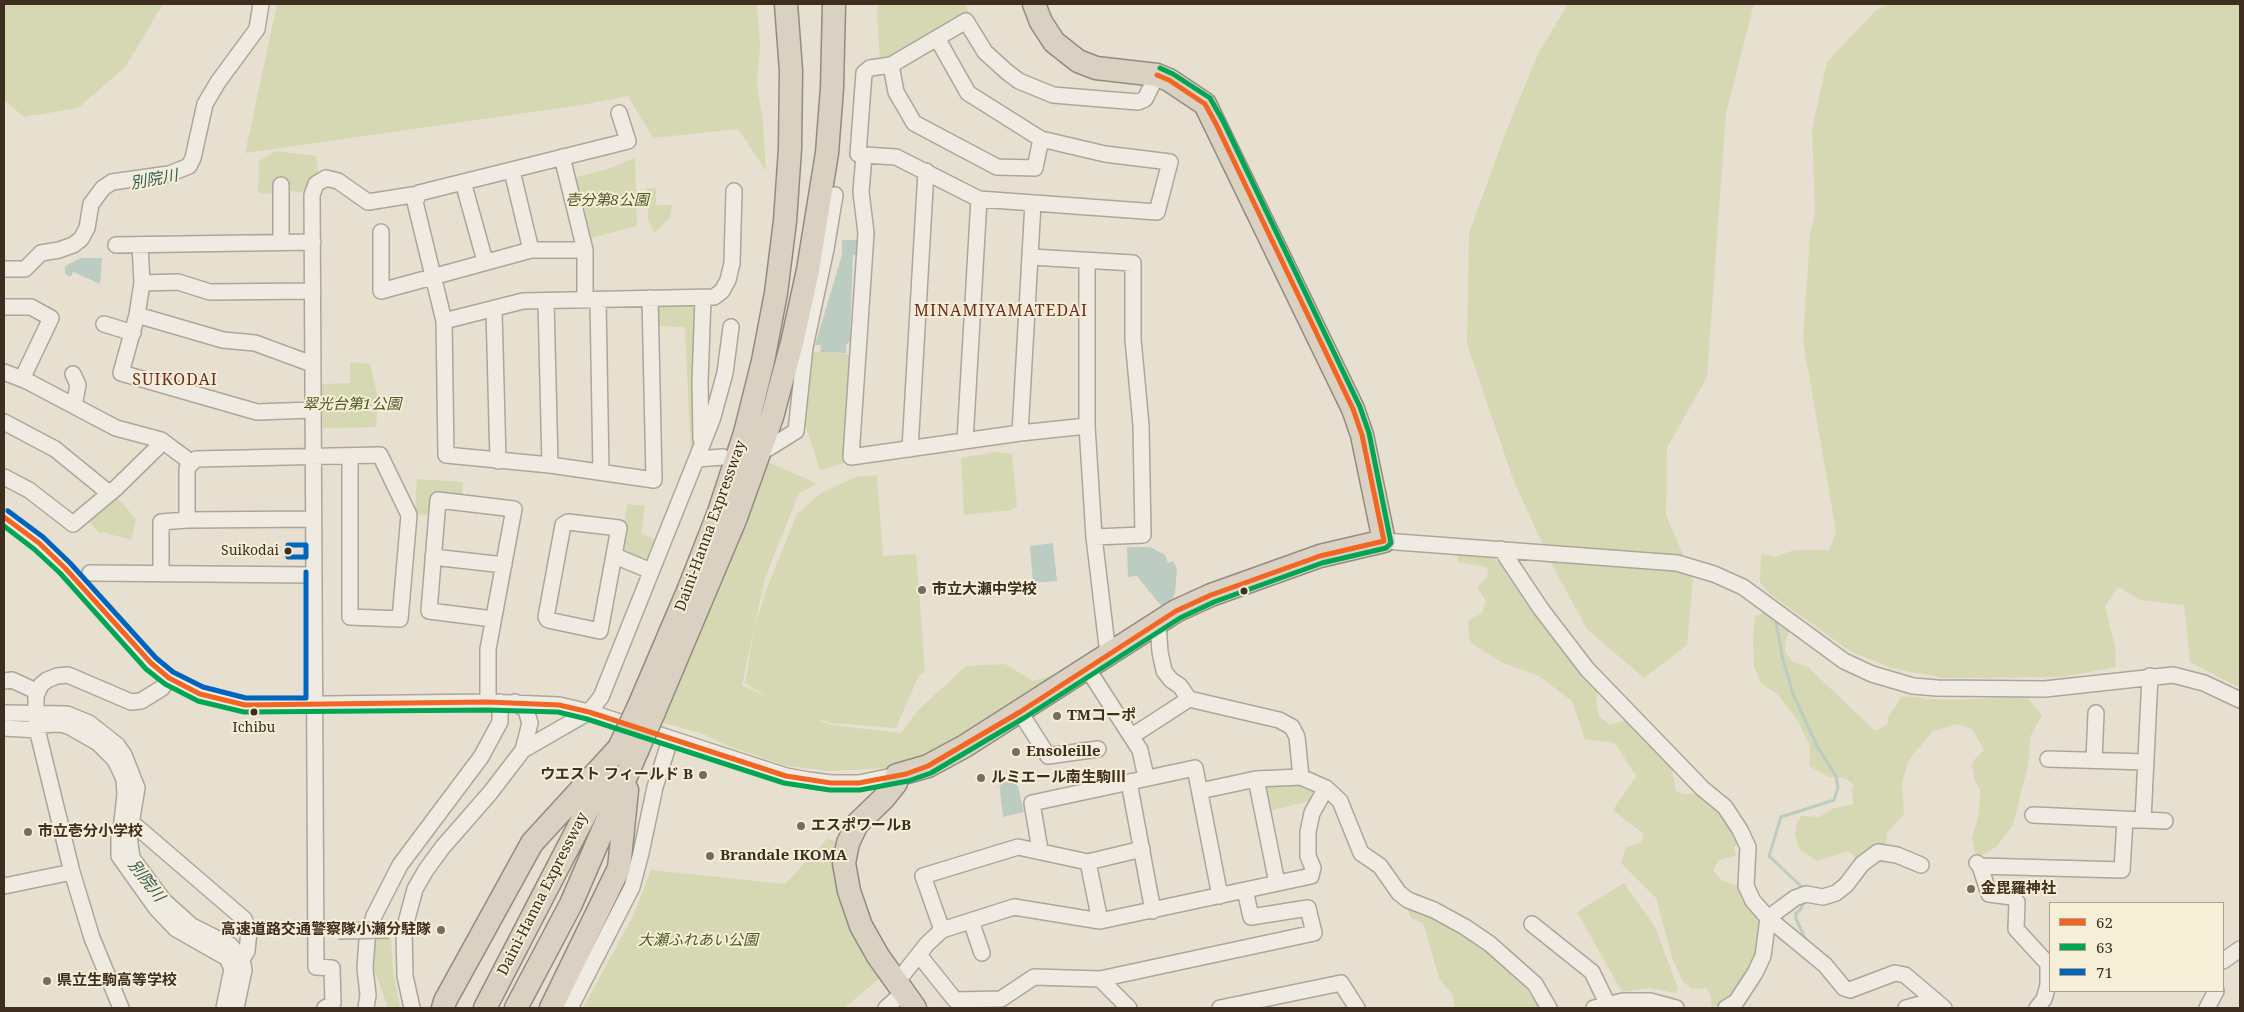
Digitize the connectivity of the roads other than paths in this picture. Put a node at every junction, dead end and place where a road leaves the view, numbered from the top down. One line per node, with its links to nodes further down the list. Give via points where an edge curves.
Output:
1 (261, 4): 31 (street, via 257,29 206,104 194,158 189,166 169,174 112,182 91,204 87,228 73,246 41,252 25,269)
2 (786, 4): 95 (highway, Daini-Hanna Expressway, via 791,71 790,149 776,293 763,361 745,433 719,512)
3 (834, 4): 95 (highway, Daini-Hanna Expressway, via 827,154 812,251 792,343 772,417 735,520)
4 (1034, 4): 7 (highway, via 1054,42 1078,62 1096,68)
5 (936, 38): 6 (street); 7 (street, via 966,21 986,52 1007,72 1053,96 1138,102 1145,99); 9 (street, via 968,93)
6 (891, 65): 9 (street, via 896,92 914,123 997,167 1035,168); 10 (street, via 870,68 864,73 858,154)
7 (1157, 75): 73 (highway, via 1206,104 1216,124 1353,409 1362,435)
8 (618, 113): 11 (street, via 628,141)
9 (1041, 139): 20 (street, via 1105,154 1170,162 1157,212)
10 (864, 155): 13 (street, via 896,157); 58 (street, via 861,192 866,233 850,457)
11 (562, 157): 12 (street); 27 (street)
12 (512, 171): 14 (street); 26 (street)
13 (926, 171): 19 (street); 58 (street)
14 (463, 182): 18 (street, via 419,193); 30 (street)
15 (281, 185): 22 (street)
16 (734, 191): 36 (street, via 732,263 728,280 714,297)
17 (835, 195): 57 (street, via 805,347 796,431)
18 (417, 198): 23 (street, via 412,195 368,202 338,181 326,178 316,184 312,195); 32 (street, via 415,202)
19 (979, 199): 20 (street); 55 (street)
20 (1033, 203): 28 (street)
21 (381, 232): 32 (street, via 382,291)
22 (281, 242): 23 (street); 25 (street)
23 (313, 242): 34 (street)
24 (116, 244): 25 (street)
25 (140, 244): 33 (street)
26 (531, 250): 27 (street); 30 (street)
27 (585, 250): 37 (street)
28 (1031, 257): 29 (street); 54 (street)
29 (1087, 260): 53 (street); 72 (street, via 1133,263 1132,339 1141,425 1143,535)
30 (484, 261): 32 (street)
31 (4, 269)
32 (434, 276): 42 (street)
33 (142, 282): 34 (street, via 178,282 210,292); 41 (street)
34 (313, 291): 46 (street)
35 (650, 298): 36 (street); 37 (street); 66 (street, via 654,480)
36 (703, 298): 59 (street)
37 (592, 299): 38 (street); 66 (street)
38 (546, 301): 40 (street, via 524,301); 65 (street)
39 (4, 307): 49 (street, via 31,307 51,318)
40 (494, 310): 42 (street); 63 (street)
41 (137, 315): 45 (street); 46 (street, via 223,340 255,343)
42 (444, 321): 63 (street, via 446,455)
43 (104, 324): 45 (street)
44 (731, 326): 59 (street, via 726,373)
45 (132, 333): 51 (street, via 121,373 257,412)
46 (312, 364): 51 (street)
47 (4, 372): 49 (street)
48 (73, 374): 50 (street, via 78,385)
49 (22, 379): 50 (street)
50 (74, 406): 56 (street, via 116,428)
51 (312, 410): 61 (street)
52 (4, 422): 68 (street, via 55,448)
53 (1087, 426): 54 (street); 72 (street)
54 (1020, 433): 55 (street)
55 (965, 441): 58 (street)
56 (163, 442): 64 (street); 68 (street)
57 (767, 448)
58 (910, 448)
59 (699, 454): 62 (street); 78 (street)
60 (350, 456): 60 (street, via 350,617 400,619 409,515 380,455); 61 (street)
61 (314, 457): 64 (street, via 196,459); 70 (street)
62 (723, 457)
63 (498, 461): 65 (street)
64 (192, 463): 71 (street, via 187,468)
65 (550, 465): 66 (street)
66 (601, 472)
67 (4, 477): 68 (street, via 29,490 73,524)
68 (109, 493)
69 (4, 517): 87 (street, via 39,543 65,568 151,663)
70 (314, 519): 71 (street); 81 (street)
71 (188, 520): 80 (street, via 161,522)
72 (1094, 537): 84 (street)
73 (1384, 541): 74 (street); 83 (highway, via 1320,556 1211,595)
74 (1501, 549): 86 (street, via 1678,563 1714,574 1743,587 1844,661 1872,674 1913,686 2045,689); 132 (street, via 1541,610 1587,669 1702,789 1725,807 1748,847 1746,886 1753,901)
75 (615, 556): 75 (street, via 600,631 548,620 563,525 568,522 618,528); 78 (street)
76 (433, 557): 77 (street); 77 (street, via 438,500 514,509); 82 (street, via 429,611)
77 (504, 565): 82 (street)
78 (651, 571): 96 (street, via 601,697)
79 (90, 573): 80 (street)
80 (161, 574): 81 (street)
81 (314, 575): 94 (street)
82 (493, 619): 92 (street, via 488,649)
83 (1158, 622): 84 (highway); 90 (street, via 1164,670)
84 (1108, 654): 85 (highway)
85 (1087, 668): 97 (highway); 102 (street)
86 (2150, 676): 91 (street, via 2173,675 2196,681); 109 (street)
87 (169, 678): 89 (street, via 148,698 131,702 68,675 47,680); 94 (street, via 200,694 245,705)
88 (4, 681): 89 (street, via 12,680)
89 (38, 692): 100 (street)
90 (1189, 699): 102 (street); 112 (street, via 1279,720 1292,727 1297,737)
91 (2240, 700)
92 (494, 702): 93 (street); 94 (street); 153 (street, via 500,722 481,758 400,865 374,916 367,940)
93 (515, 702): 96 (street, via 558,705); 105 (street, via 526,710 530,723)
94 (314, 705): 138 (street)
95 (646, 710): 106 (highway, Daini-Hanna Expressway, bridge)
96 (589, 712): 103 (street); 105 (street)
97 (1020, 712): 104 (street, via 1048,756); 110 (highway, via 928,766)
98 (4, 713): 100 (street)
99 (2096, 713): 108 (street)
100 (36, 721): 101 (street); 121 (street, via 67,714 89,724 117,746 137,788); 126 (street)
101 (4, 728)
102 (1132, 736): 111 (street, via 1140,750)
103 (670, 740): 110 (street, via 808,780 859,783); 159 (street, via 655,787 632,887)
104 (1098, 749)
105 (523, 750): 136 (street, via 426,870)
106 (628, 756): 155 (highway, via 532,843); 156 (highway, Daini-Hanna Expressway); 157 (highway, Daini-Hanna Expressway, via 571,904); 158 (highway, via 619,868)
107 (2048, 760): 108 (street)
108 (2094, 760): 109 (street)
109 (2146, 762): 119 (street)
110 (897, 775): 146 (highway, via 896,783 884,798 857,824 848,843 844,863 861,926)
111 (1146, 777): 114 (street); 116 (street, via 1194,768)
112 (1301, 777): 113 (street); 115 (street)
113 (1256, 779): 116 (street); 127 (street)
114 (1129, 782): 122 (street, via 1032,803); 123 (street)
115 (1326, 788): 127 (street, via 1312,813 1308,832 1308,856 1313,868 1311,876); 164 (street, via 1340,801 1361,853 1380,866 1399,893 1465,927 1490,944 1535,984)
116 (1200, 790): 130 (street)
117 (2033, 815): 118 (street)
118 (2125, 820): 119 (street); 168 (street, via 2122,870 1978,865 1989,894 2012,897 2017,902 2016,929 2048,964 2048,985)
119 (2143, 820): 120 (street)
120 (2165, 821)
121 (127, 823): 142 (street, via 132,858 164,901 192,926 230,946); 142 (street, via 244,919 249,931 247,951); 150 (street, via 118,834 119,856 156,908 176,929 228,958 232,969)
122 (1040, 850): 124 (street); 137 (street, via 1008,848 923,876)
123 (1142, 850): 124 (street); 131 (street)
124 (1088, 862): 134 (street)
125 (1921, 865): 132 (street, via 1892,853 1878,852 1862,864 1846,886 1836,893 1823,897 1799,896)
126 (72, 872): 128 (street); 149 (street, via 92,938)
127 (1277, 883): 129 (street)
128 (4, 886)
129 (1245, 890): 130 (street); 144 (street, via 1251,917 1308,908 1314,933)
130 (1220, 896): 131 (street)
131 (1153, 910): 134 (street)
132 (1768, 918): 147 (street, via 1824,965 1844,988 1850,990 1895,973 1904,975); 166 (street, via 1763,956 1736,1002)
133 (971, 921): 134 (street, via 1021,906); 137 (street); 140 (street)
134 (1100, 921)
135 (1532, 924): 148 (street, via 1592,972)
136 (397, 930): 138 (street, bridge); 154 (street)
137 (942, 930): 141 (street)
138 (317, 931): 152 (street, via 316,967 332,968 333,1003)
139 (2240, 949): 143 (street)
140 (982, 953)
141 (919, 955): 144 (street, via 954,1000 1001,999 1034,977); 146 (street)
142 (242, 959): 151 (street, via 244,970)
143 (2224, 960)
144 (1100, 979): 161 (street)
145 (2215, 992): 169 (street)
146 (906, 994): 160 (street)
147 (1939, 1004): 167 (street)
148 (1601, 1007): 165 (street, via 1623,1001 1650,1001)
149 (121, 1008)
150 (224, 1008)
151 (236, 1008)
152 (325, 1008)
153 (366, 1008)
154 (412, 1008)
155 (443, 1008)
156 (485, 1008)
157 (516, 1008)
158 (551, 1008)
159 (570, 1008)
160 (886, 1008)
161 (1129, 1008)
162 (1220, 1008): 163 (street, via 1341,983)
163 (1357, 1008)
164 (1548, 1008)
165 (1676, 1008)
166 (1726, 1008)
167 (1906, 1008)
168 (2037, 1008)
169 (2207, 1008)

